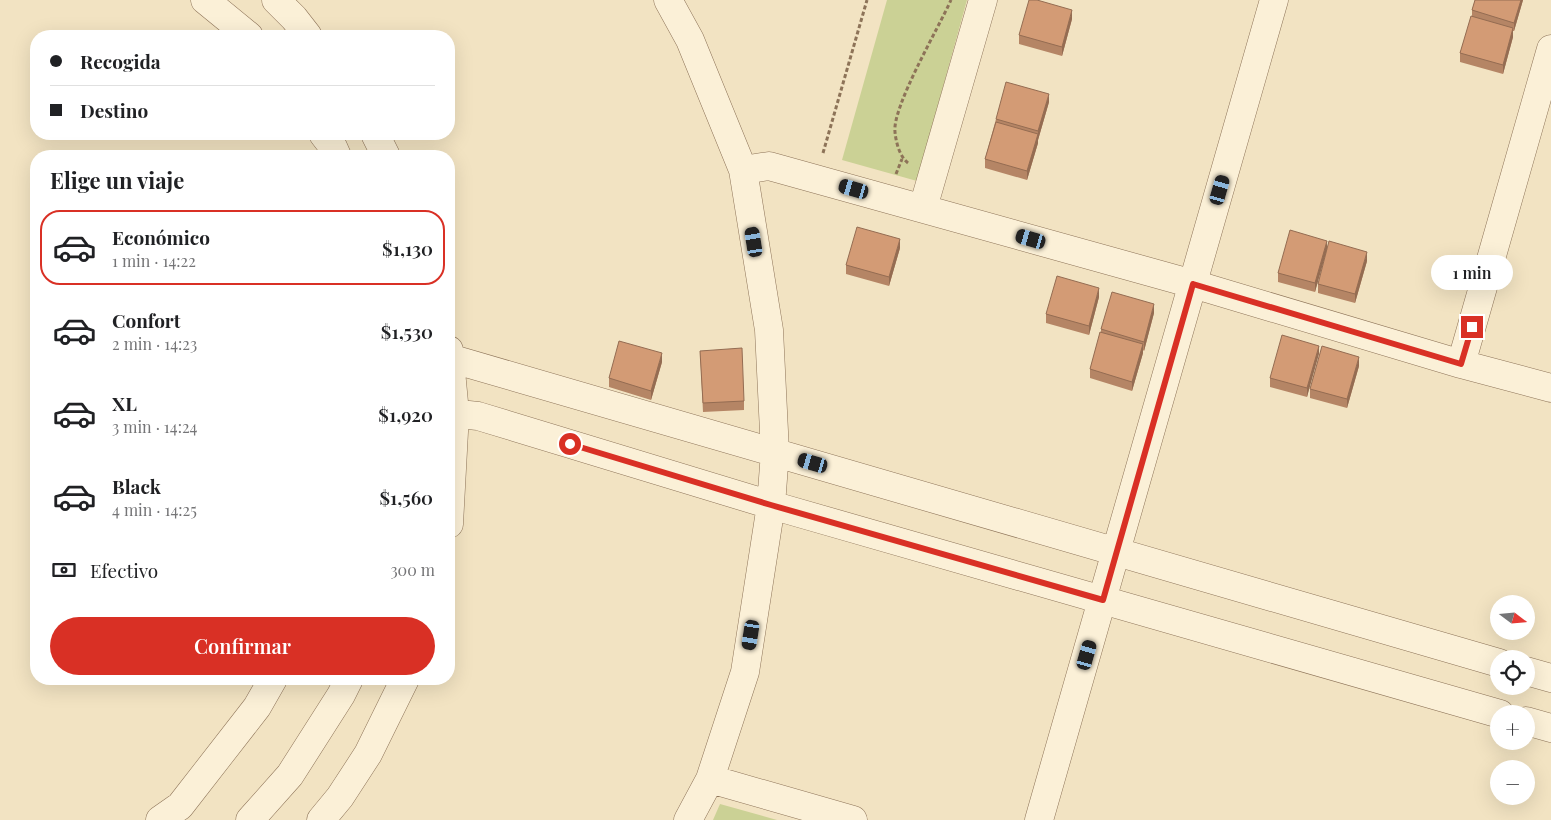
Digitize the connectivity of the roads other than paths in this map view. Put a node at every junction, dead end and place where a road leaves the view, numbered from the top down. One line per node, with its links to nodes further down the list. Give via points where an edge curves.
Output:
1 (205, 0): 6 (street)
2 (276, 0): 7 (street)
3 (668, 0): 9 (street, via 690,40)
4 (983, 0): 10 (street)
5 (1274, 0): 11 (street)
6 (242, 30)
7 (303, 30)
8 (1551, 49): 13 (street)
9 (743, 170): 10 (street, via 769,166); 16 (street, via 769,330)
10 (923, 208): 11 (street)
11 (1193, 284): 13 (street); 18 (street)
12 (455, 357): 16 (street)
13 (1461, 364): 14 (street)
14 (1551, 388)
15 (455, 413): 17 (street, via 478,416)
16 (775, 452): 17 (street); 18 (street)
17 (771, 505): 19 (street); 29 (street, via 745,672)
18 (1116, 552): 19 (street); 20 (street)
19 (1103, 600): 26 (street); 35 (street)
20 (1490, 660)
21 (1535, 674): 22 (street)
22 (1551, 678)
23 (270, 685): 30 (street, via 258,707 180,806)
24 (346, 685): 31 (street, via 290,775)
25 (402, 685): 32 (street, via 368,754)
26 (1490, 711)
27 (1535, 724): 28 (street)
28 (1551, 728)
29 (710, 779): 33 (street); 34 (street)
30 (160, 820)
31 (250, 820)
32 (321, 820)
33 (688, 820)
34 (853, 820)
35 (1040, 820)

